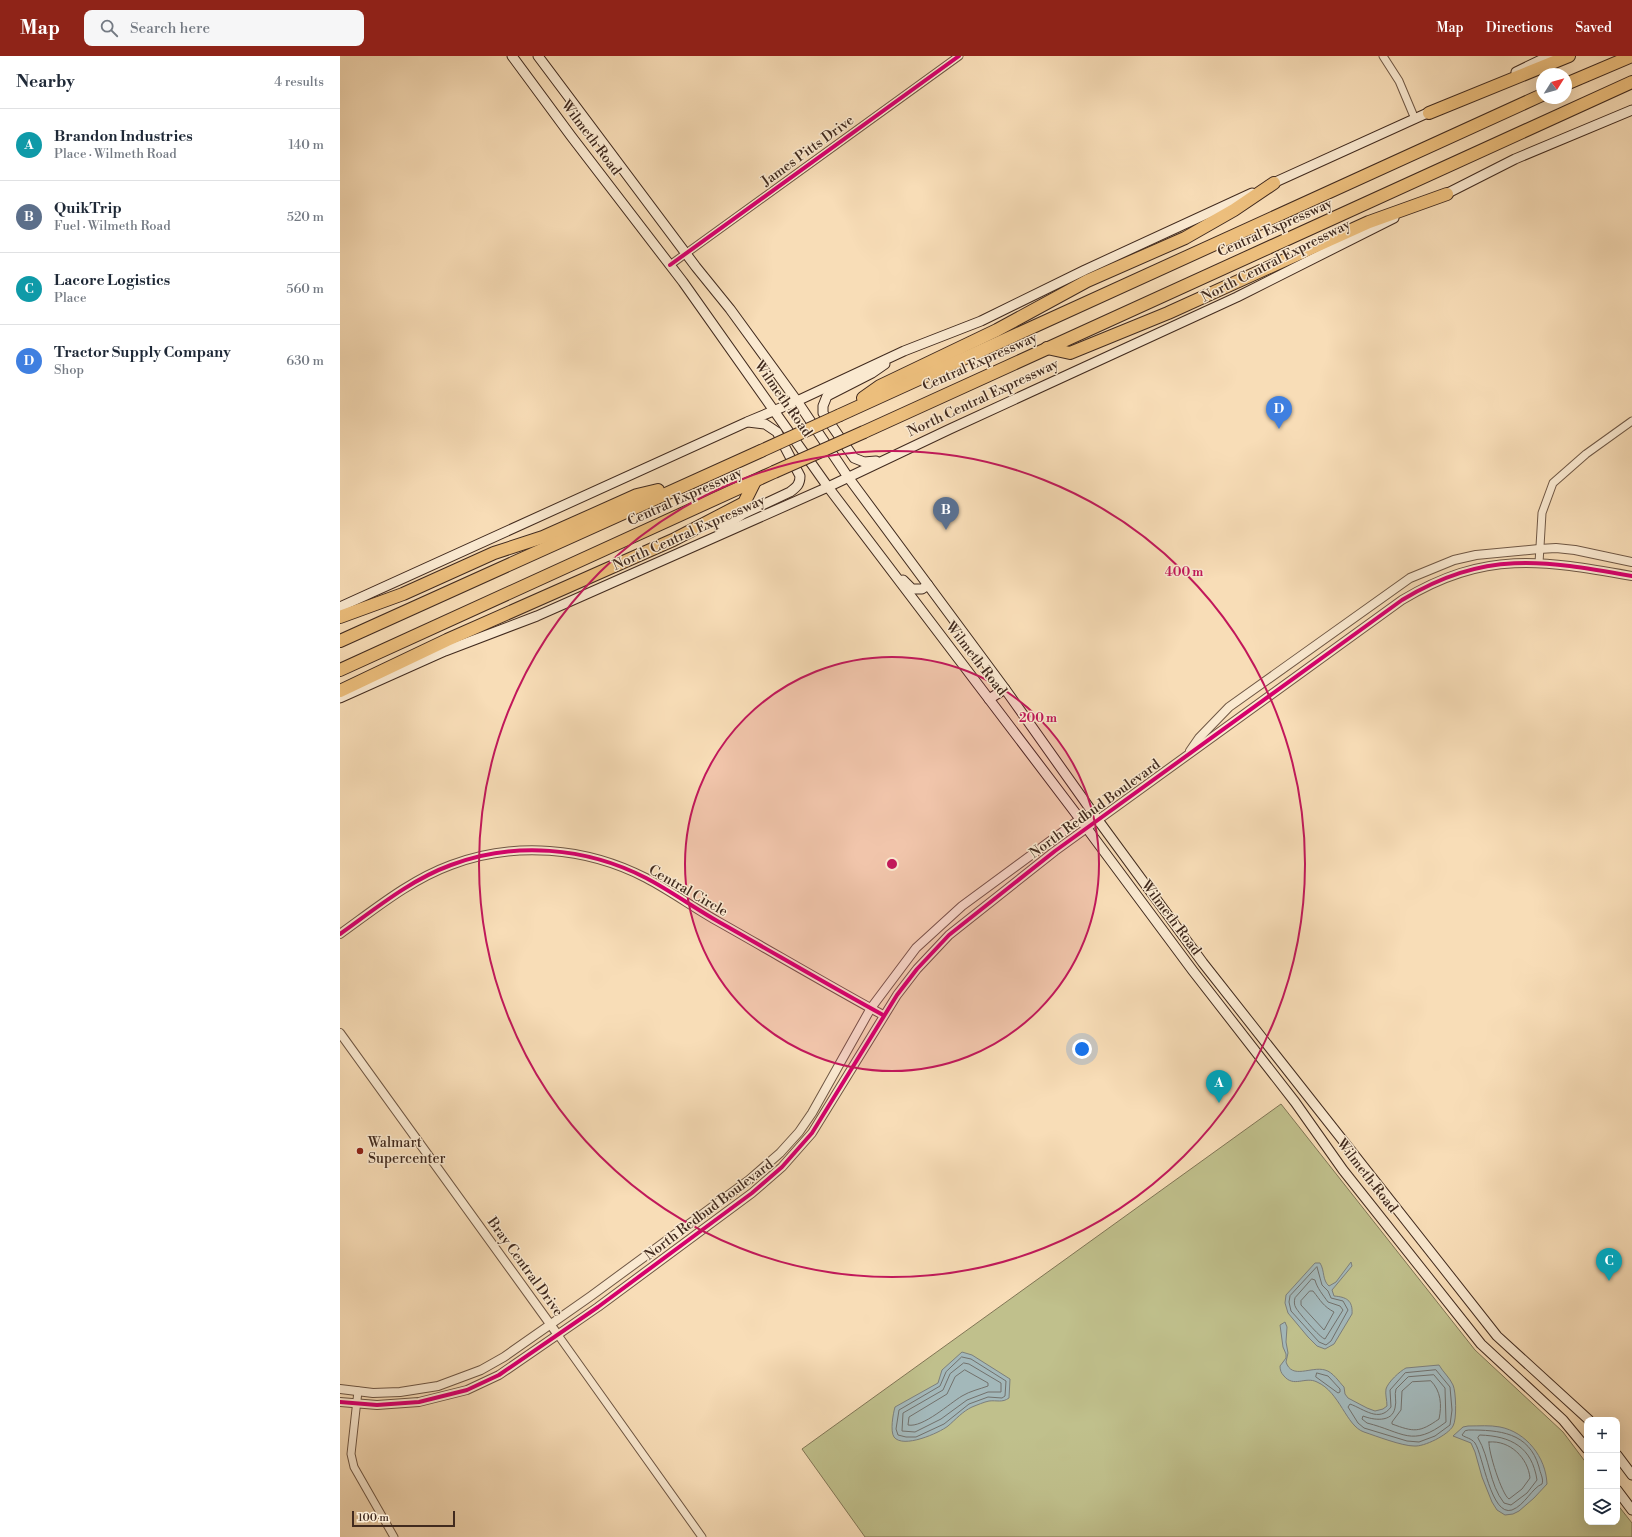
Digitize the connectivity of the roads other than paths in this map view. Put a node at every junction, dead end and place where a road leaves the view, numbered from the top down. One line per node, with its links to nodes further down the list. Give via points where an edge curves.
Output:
1 (512, 56): 17 (main road, Wilmeth Road)
2 (538, 56): 16 (main road, Wilmeth Road)
3 (959, 56): 16 (street, James Pitts Drive)
4 (1383, 56): 13 (street, via 1399,81)
5 (1550, 56): 12 (main road)
6 (1569, 56): 12 (highway)
7 (1632, 56): 8 (highway)
8 (1572, 81)
9 (1632, 82): 18 (highway, Central Expressway)
10 (1536, 98): 22 (highway, Central Expressway)
11 (1632, 110): 15 (main road, North Central Expressway, via 1515,159)
12 (1428, 113): 13 (main road)
13 (1415, 119): 14 (main road)
14 (1274, 183): 19 (main road, via 981,320); 22 (highway, via 1185,238 1087,281 998,330 880,386)
15 (1446, 194): 18 (highway, via 1369,222 1168,314 1070,353); 25 (main road, North Central Expressway, via 1237,297)
16 (686, 253): 17 (street, James Pitts Drive); 20 (main road, Wilmeth Road)
17 (670, 265): 21 (main road, Wilmeth Road)
18 (1047, 348): 28 (highway, Central Expressway, bridge)
19 (904, 351): 20 (main road); 25 (main road, via 872,374 827,396 823,406 823,413 854,458 864,462)
20 (797, 401): 21 (main road); 26 (main road, Wilmeth Road)
21 (775, 410): 24 (main road); 29 (main road, Wilmeth Road)
22 (840, 415): 27 (highway, Central Expressway, bridge)
23 (1632, 420): 32 (street, via 1586,454 1553,483 1542,513)
24 (747, 422): 31 (main road, via 765,424 777,432 800,476 800,482 797,488 743,514); 37 (main road)
25 (881, 460): 26 (main road, North Central Expressway)
26 (848, 478): 29 (main road, North Central Expressway); 36 (main road, Wilmeth Road)
27 (691, 481): 38 (highway, via 637,495 543,537 494,553 403,594); 39 (highway, Central Expressway)
28 (755, 481): 40 (highway, Central Expressway); 42 (highway, via 744,503 680,536)
29 (828, 487): 30 (main road, Wilmeth Road); 31 (main road, North Central Expressway)
30 (859, 527): 36 (main road, via 877,544 912,589 922,589); 44 (main road, Wilmeth Road)
31 (700, 542): 43 (main road, North Central Expressway, via 544,613 446,651)
32 (1539, 549): 33 (street, North Redbud Boulevard, via 1569,549); 34 (street); 45 (street, North Redbud Boulevard, via 1476,555 1454,560 1410,578 1229,707 1199,738)
33 (1632, 562)
34 (1539, 563): 35 (street, North Redbud Boulevard, via 1572,565); 45 (street, North Redbud Boulevard, via 1520,562 1483,566 1416,592 1362,628)
35 (1632, 576)
36 (928, 585): 41 (main road, Wilmeth Road)
37 (340, 607)
38 (340, 616)
39 (340, 641)
40 (340, 670)
41 (1005, 688): 44 (main road); 47 (main road, Wilmeth Road)
42 (340, 691)
43 (340, 698)
44 (989, 699): 46 (main road, Wilmeth Road)
45 (1186, 756): 47 (street, North Redbud Boulevard)
46 (1080, 819): 47 (street, North Redbud Boulevard); 48 (main road, Wilmeth Road); 50 (street, North Redbud Boulevard, via 945,921 912,953)
47 (1098, 820): 48 (street, North Redbud Boulevard); 53 (main road, Wilmeth Road)
48 (1087, 829): 51 (street, North Redbud Boulevard, via 1055,851 949,935 917,969); 54 (main road, Wilmeth Road)
49 (340, 934): 50 (street, Central Circle, via 408,887 451,865 474,857 504,852 568,852 599,859 646,879)
50 (871, 1008): 51 (street, Central Circle); 55 (street, North Redbud Boulevard, via 812,1113)
51 (884, 1015): 56 (street, North Redbud Boulevard, via 818,1125)
52 (340, 1033): 59 (street, Bray Central Drive)
53 (1286, 1069): 54 (main road); 65 (main road, Wilmeth Road, via 1497,1336)
54 (1276, 1077): 66 (main road, Wilmeth Road, via 1343,1170 1481,1344 1563,1420)
55 (785, 1148): 56 (street); 57 (street, North Redbud Boulevard, via 749,1180)
56 (794, 1156): 58 (street, North Redbud Boulevard, via 768,1181)
57 (662, 1244): 58 (street); 59 (street, North Redbud Boulevard)
58 (670, 1254): 60 (street, North Redbud Boulevard)
59 (550, 1325): 60 (street, Bray Central Drive); 62 (street, North Redbud Boulevard, via 504,1357 481,1370 450,1382 400,1392)
60 (558, 1335): 64 (street, North Redbud Boulevard, via 498,1375 460,1392 397,1405); 72 (street, Bray Central Drive)
61 (340, 1389): 62 (street, North Redbud Boulevard)
62 (358, 1391): 64 (street)
63 (340, 1402): 64 (street, North Redbud Boulevard)
64 (356, 1404): 71 (street, via 351,1454 354,1467)
65 (1586, 1417)
66 (1584, 1445)
67 (1620, 1459): 68 (main road)
68 (1632, 1475)
69 (1620, 1494): 70 (main road)
70 (1632, 1510)
71 (394, 1537)
72 (702, 1537)

